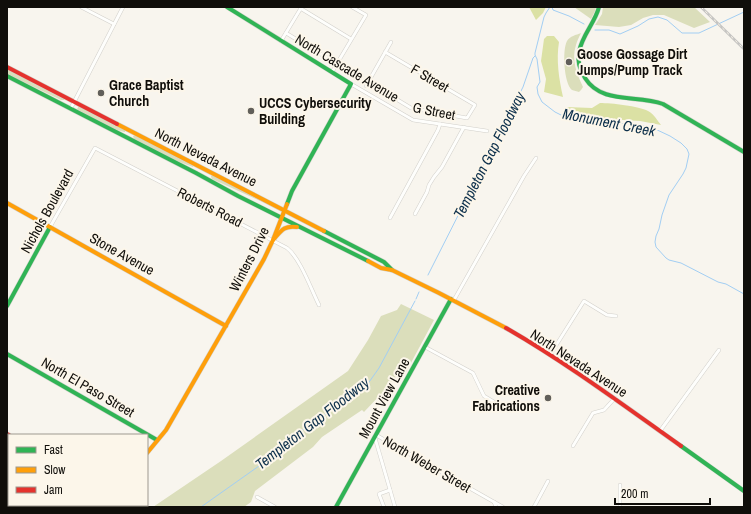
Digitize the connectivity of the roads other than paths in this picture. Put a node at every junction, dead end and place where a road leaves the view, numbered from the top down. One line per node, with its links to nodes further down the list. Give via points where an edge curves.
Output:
1 (82, 7): 7 (street)
2 (123, 7): 7 (street)
3 (226, 7): 10 (street, North Cascade Avenue)
4 (352, 7): 9 (street, via 366,15)
5 (599, 7): 29 (street, via 584,37 579,54 581,72 591,87 608,96 658,103 670,108)
6 (301, 8): 8 (street); 9 (street)
7 (114, 24): 20 (street)
8 (286, 33): 10 (street); 13 (street)
9 (351, 39): 13 (street)
10 (281, 41): 15 (street, North Cascade Avenue)
11 (391, 42): 12 (street)
12 (385, 52): 17 (street); 21 (street, F Street)
13 (337, 64): 15 (street)
14 (7, 67): 20 (street, North Nevada Avenue)
15 (332, 72): 18 (street, North Cascade Avenue)
16 (7, 76): 22 (street, North Nevada Avenue)
17 (368, 82): 19 (street); 21 (street, G Street, via 411,108 467,118)
18 (351, 84): 19 (street, North Cascade Avenue); 34 (street, Winters Drive, via 296,183)
19 (365, 88): 23 (street, North Cascade Avenue, via 411,119)
20 (74, 101): 22 (street); 25 (street, North Nevada Avenue)
21 (475, 105)
22 (71, 108): 27 (street, North Nevada Avenue)
23 (440, 124): 24 (street, North Cascade Avenue); 37 (street)
24 (464, 128): 26 (street, North Cascade Avenue); 35 (street, via 429,185 428,192)
25 (131, 131): 27 (street); 31 (street, North Nevada Avenue)
26 (487, 131)
27 (128, 138): 32 (street, North Nevada Avenue)
28 (95, 148): 38 (street, Nichols Boulevard); 40 (street, Roberts Road)
29 (744, 152)
30 (536, 158): 42 (street, Mount View Lane)
31 (199, 166): 32 (street); 34 (street, North Nevada Avenue)
32 (196, 173): 36 (street, North Nevada Avenue)
33 (7, 203): 38 (street, Stone Avenue)
34 (284, 210): 36 (street, Winters Drive); 41 (street, North Nevada Avenue, via 384,262)
35 (415, 214)
36 (281, 217): 39 (street, North Nevada Avenue); 40 (street, Winters Drive)
37 (390, 218)
38 (50, 227): 44 (street, Nichols Boulevard); 46 (street, Stone Avenue)
39 (307, 230): 40 (street, via 286,227); 41 (street, North Nevada Avenue, via 381,268)
40 (273, 240): 43 (street, Roberts Road, via 295,256); 46 (street, Winters Drive)
41 (392, 270): 42 (street, North Nevada Avenue)
42 (452, 300): 47 (street, Mount View Lane); 50 (street, North Nevada Avenue)
43 (318, 305)
44 (7, 306)
45 (616, 316): 50 (street, via 607,315 584,301)
46 (226, 326): 57 (street, Winters Drive, via 166,430)
47 (425, 347): 52 (street, via 473,374 484,396); 56 (street, Mount View Lane)
48 (719, 350): 53 (street)
49 (7, 354): 54 (street, North El Paso Street)
50 (550, 355): 51 (street, North Nevada Avenue)
51 (615, 398): 53 (street, North Nevada Avenue); 58 (street, via 604,410 593,413)
52 (509, 411)
53 (660, 430): 63 (street, North Nevada Avenue)
54 (147, 434)
55 (148, 435): 57 (street, North El Paso Street)
56 (376, 437): 62 (street); 65 (street, North Weber Street); 67 (street, Mount View Lane)
57 (157, 440): 59 (street, Winters Drive)
58 (573, 446)
59 (148, 453)
60 (548, 482): 72 (street)
61 (620, 485): 73 (street)
62 (390, 490): 68 (street, via 379,494); 69 (street)
63 (744, 491)
64 (257, 497): 66 (street)
65 (494, 502): 70 (street); 71 (street, North Weber Street)
66 (275, 507)
67 (336, 507)
68 (384, 507)
69 (395, 507)
70 (496, 507)
71 (503, 507)
72 (534, 507)
73 (620, 507)

